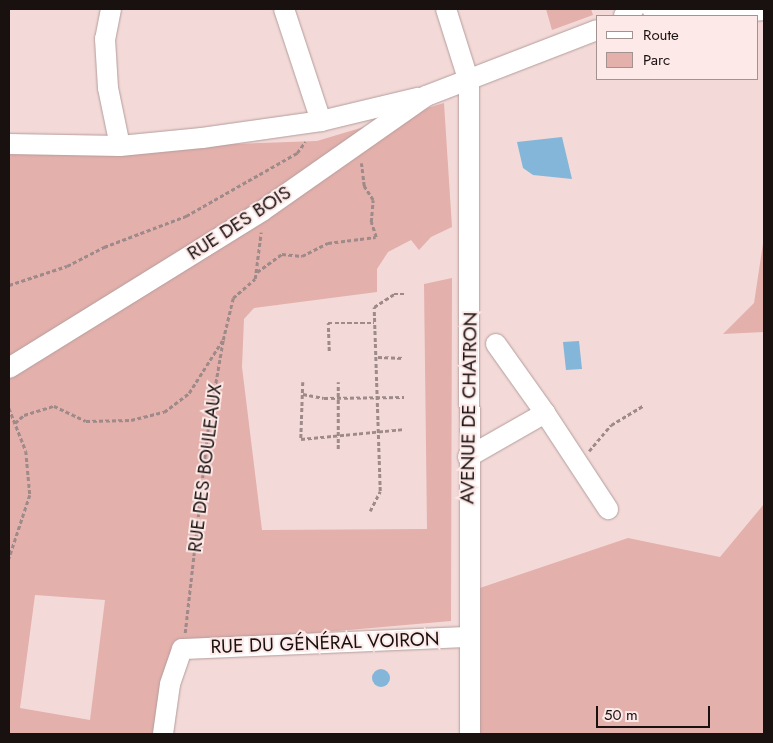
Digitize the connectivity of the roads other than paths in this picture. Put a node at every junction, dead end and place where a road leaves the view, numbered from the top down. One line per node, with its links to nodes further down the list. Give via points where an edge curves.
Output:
1 (111, 9): 16 (street, via 105,39 108,88)
2 (284, 9): 13 (street)
3 (432, 9): 10 (street)
4 (446, 9): 10 (street)
5 (652, 9): 7 (street)
6 (764, 10): 8 (street)
7 (698, 15)
8 (716, 15)
9 (596, 30): 10 (street, RUE DES BOIS)
10 (463, 85): 11 (street, RUE DES BOIS); 20 (street, AVENUE DE CHATRON)
11 (426, 96): 12 (street); 14 (street, RUE DES BOIS)
12 (354, 111): 13 (street); 14 (street)
13 (318, 121): 16 (street)
14 (361, 141): 18 (street, RUE DES BOIS, via 262,211)
15 (9, 144): 16 (street)
16 (120, 146)
17 (496, 344): 19 (street)
18 (9, 368)
19 (545, 413): 20 (street); 21 (street)
20 (468, 457): 22 (street, AVENUE DE CHATRON)
21 (608, 509)
22 (468, 637): 23 (street, RUE DU GÉNÉRAL VOIRON, via 182,649 170,684); 24 (street, AVENUE DE CHATRON)
23 (162, 734)
24 (470, 734)

